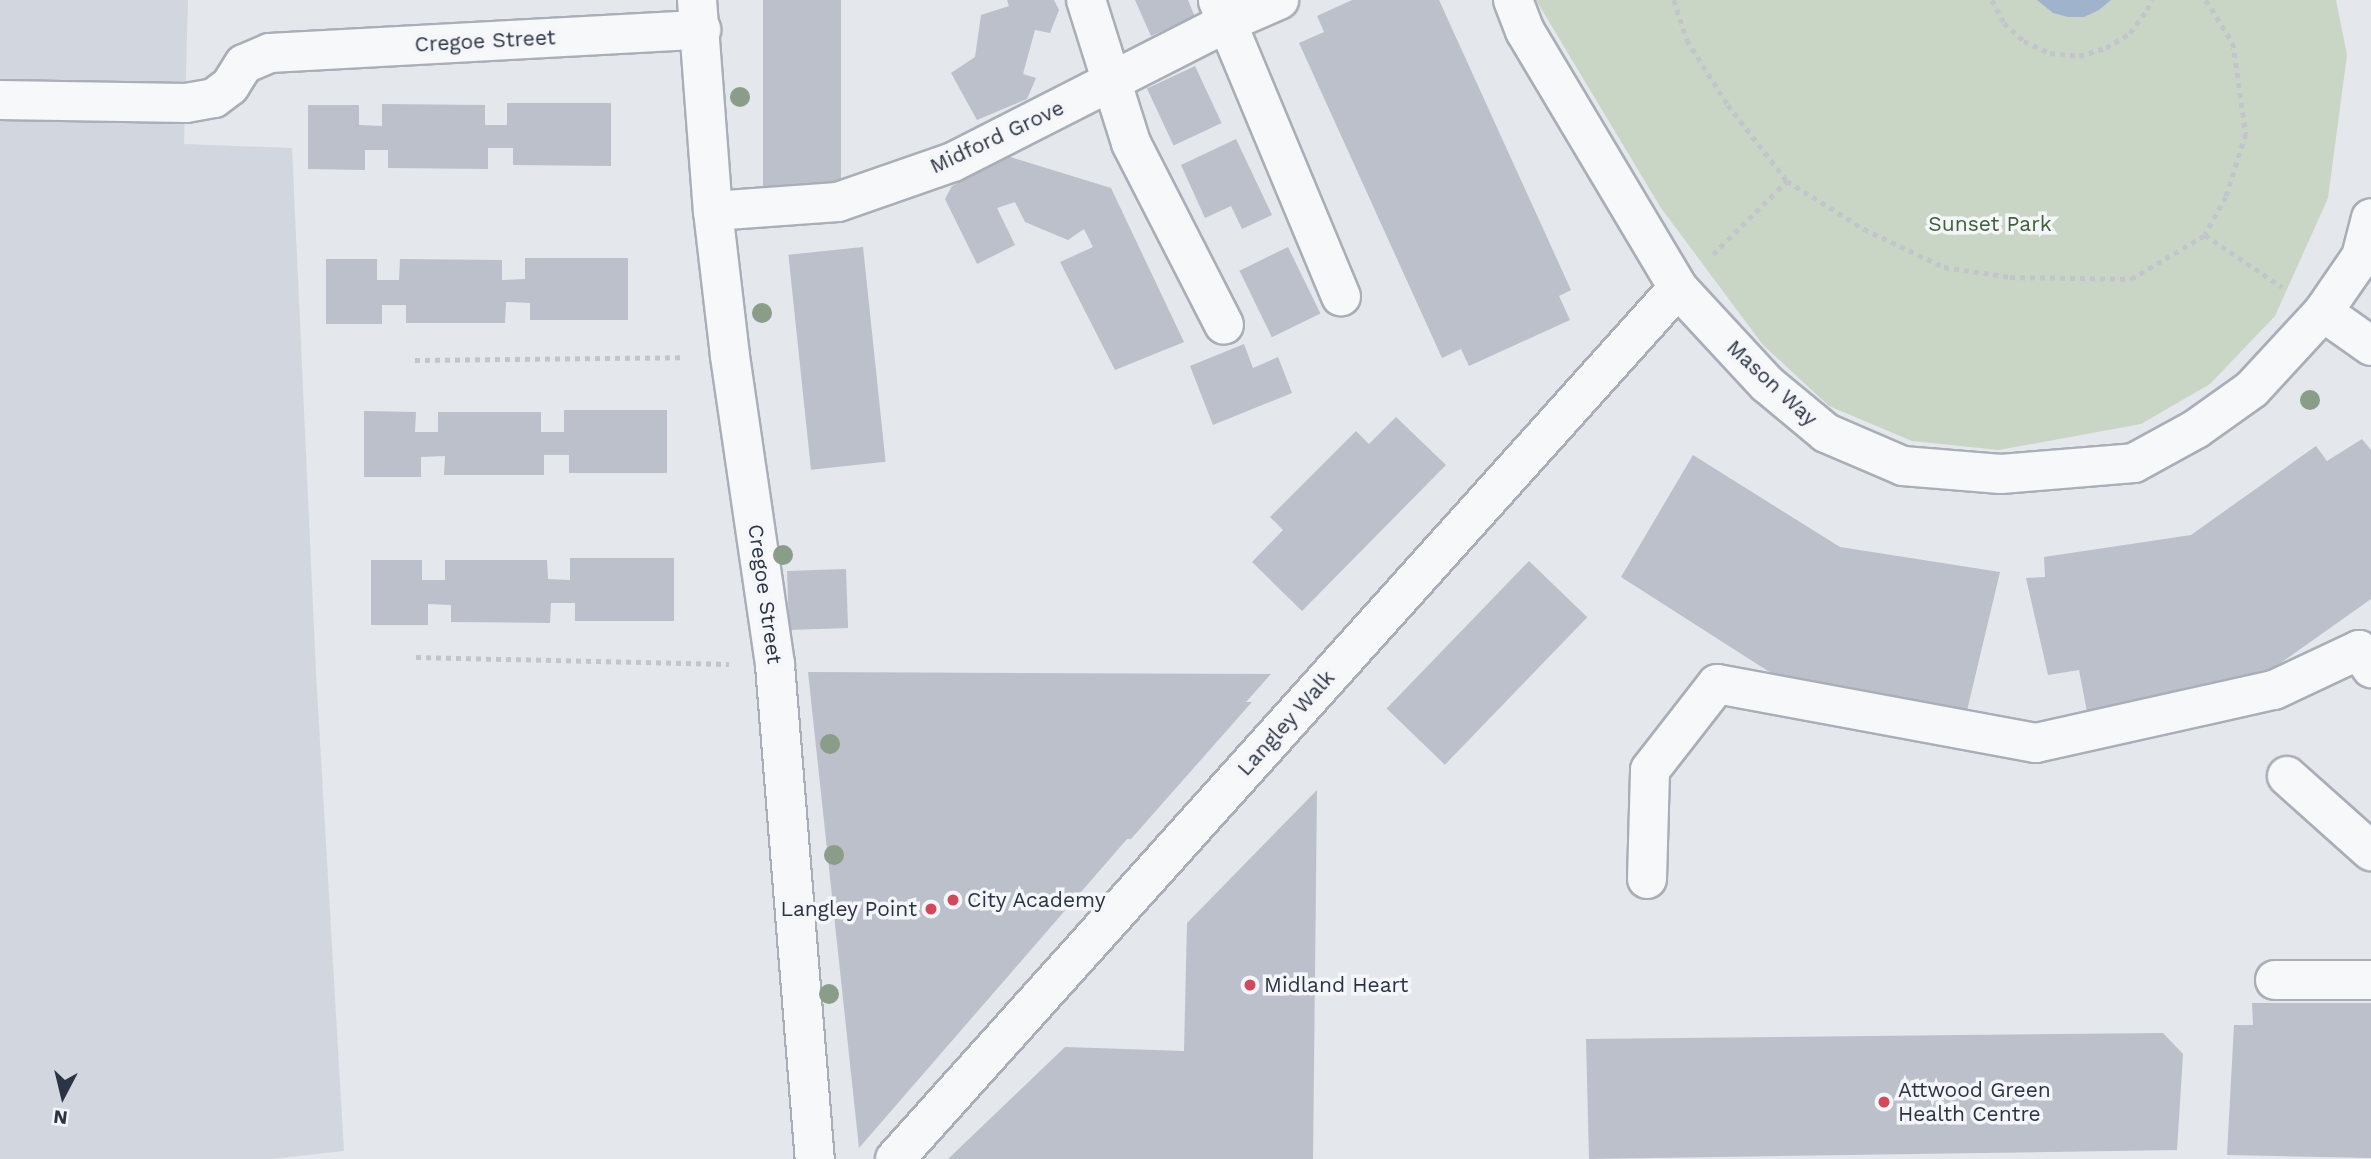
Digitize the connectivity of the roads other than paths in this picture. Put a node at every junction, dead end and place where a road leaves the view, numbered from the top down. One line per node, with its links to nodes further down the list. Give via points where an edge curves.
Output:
1 (1086, 0): 6 (street)
2 (1279, 0): 4 (street, Midford Grove)
3 (1513, 0): 10 (street, Mason Way, via 1525,31)
4 (1222, 12): 6 (street, Midford Grove); 11 (street)
5 (699, 15): 7 (street, Cregoe Street, via 270,53 244,64 230,86 214,98 186,103); 8 (street, Cregoe Street)
6 (1110, 82): 8 (street, Midford Grove, via 953,162 838,202); 13 (street, via 1131,143)
7 (0, 100)
8 (713, 211): 21 (street, Cregoe Street, via 775,665)
9 (2371, 218): 12 (street, Mason Way, via 2361,257)
10 (1678, 288): 12 (street, Mason Way, via 1767,384 1826,433 1903,466 2001,474 2134,463 2196,429 2252,389); 22 (street, Langley Walk)
11 (1341, 296)
12 (2323, 312): 14 (street)
13 (1224, 325)
14 (2371, 346)
15 (2371, 667): 18 (street, via 2360,650 2274,690 2036,743 1717,684 1650,769)
16 (2287, 776): 17 (street)
17 (2371, 851)
18 (1647, 879)
19 (2275, 980): 20 (street)
20 (2371, 980)
21 (815, 1159)
22 (895, 1159)

